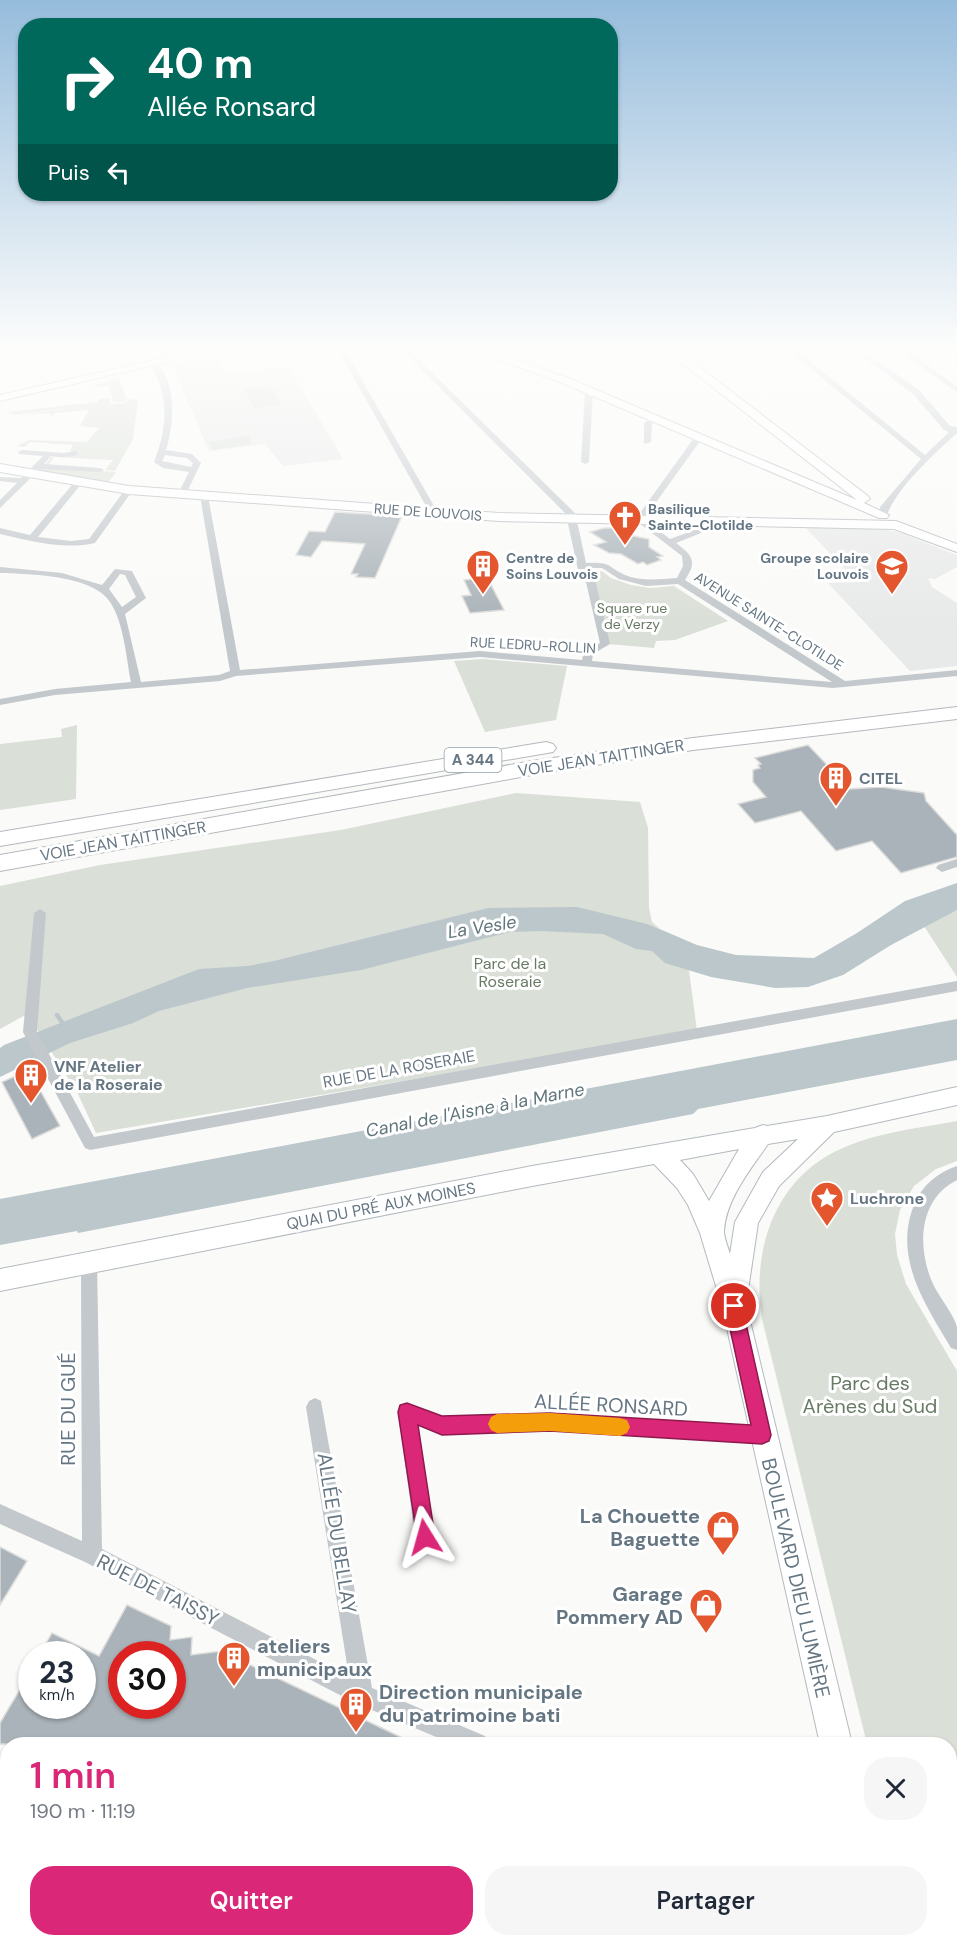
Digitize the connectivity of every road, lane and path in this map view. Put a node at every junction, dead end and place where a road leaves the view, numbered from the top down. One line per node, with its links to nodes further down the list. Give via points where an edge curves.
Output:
1 (165, 441): 11 (street)
2 (393, 441): 28 (street)
3 (495, 441): 30 (street)
4 (586, 441): 15 (street)
5 (696, 441): 31 (street)
6 (708, 441): 25 (street)
7 (789, 441): 22 (street)
8 (903, 441): 14 (street)
9 (947, 441): 14 (street)
10 (22, 452): 13 (street)
11 (162, 452): 18 (street, via 196,460); 18 (street, via 159,464)
12 (74, 453): 13 (street)
13 (49, 454): 19 (street)
14 (927, 460): 29 (street, via 889,500)
15 (585, 462)
16 (0, 468): 19 (street, RUE DE LOUVOIS)
17 (100, 470): 19 (street, RUE DE LOUVOIS)
18 (194, 470): 24 (street)
19 (30, 474): 20 (street, RUE DE LOUVOIS); 21 (street, RUE DE LOUVOIS); 27 (street)
20 (0, 480)
21 (78, 483): 23 (street, RUE DE LOUVOIS); 35 (street)
22 (850, 489): 25 (street); 29 (street)
23 (129, 490): 24 (street, RUE DE LOUVOIS); 35 (street, via 92,541 82,544)
24 (182, 494): 26 (street, RUE DE LOUVOIS)
25 (833, 494): 29 (street)
26 (204, 496): 28 (street, RUE DE LOUVOIS); 44 (street)
27 (0, 506)
28 (434, 513): 30 (street, RUE DE LOUVOIS)
29 (883, 515): 33 (street)
30 (573, 519): 31 (street, RUE DE LOUVOIS); 38 (street)
31 (639, 520): 32 (street, RUE DE LOUVOIS); 36 (street)
32 (727, 521): 33 (street, RUE DE LOUVOIS); 36 (street, RUE DE LOUVOIS)
33 (896, 525): 37 (street)
34 (0, 531): 35 (street)
35 (32, 538)
36 (670, 542): 40 (street, via 689,562)
37 (957, 548)
38 (582, 566): 40 (street, via 604,565 622,577 646,583); 43 (street, via 585,579 590,579 605,644 588,653)
39 (0, 570): 41 (street, via 54,576)
40 (680, 581): 46 (street, AVENUE SAINTE-CLOTILDE)
41 (105, 589): 42 (street); 42 (street, via 118,571 129,573 141,598)
42 (119, 613): 47 (street)
43 (587, 663): 44 (street, RUE LEDRU-ROLLIN, via 480,654); 46 (street, RUE LEDRU-ROLLIN)
44 (235, 673): 47 (street, RUE LEDRU-ROLLIN)
45 (957, 674): 46 (street, RUE LEDRU-ROLLIN)
46 (843, 684)
47 (137, 686): 49 (street, RUE LEDRU-ROLLIN, via 55,692)
48 (957, 696): 51 (highway, VOIE JEAN TAITTINGER / A 344, via 524,751)
49 (0, 702)
50 (957, 713): 54 (highway, VOIE JEAN TAITTINGER / A 344, via 705,742 532,768)
51 (80, 826): 52 (highway); 53 (highway, VOIE JEAN TAITTINGER / A 344)
52 (0, 831)
53 (0, 839)
54 (0, 863)
55 (957, 863): 56 (street)
56 (942, 868)
57 (40, 913): 58 (street, RUE DE LA ROSERAIE, via 30,1032 90,1144)
58 (957, 986)
59 (957, 1096): 60 (street)
60 (827, 1125): 61 (street); 67 (street, via 771,1179 747,1222)
61 (763, 1134): 62 (street, QUAI DU PRÉ AUX MOINES); 64 (street, via 721,1199)
62 (658, 1154): 64 (street, BOULEVARD DIEU LUMIÈRE, via 695,1192); 65 (street, QUAI DU PRÉ AUX MOINES)
63 (957, 1173): 68 (street, via 944,1178 922,1201 913,1234 921,1277)
64 (712, 1233): 67 (street, BOULEVARD DIEU LUMIÈRE)
65 (89, 1263): 66 (street, QUAI DU PRÉ AUX MOINES); 73 (street, RUE DU GUÉ)
66 (0, 1280)
67 (734, 1306): 70 (street, BOULEVARD DIEU LUMIÈRE)
68 (957, 1342)
69 (315, 1407): 74 (street, ALLÉE DU BELLAY)
70 (762, 1435): 72 (street, ALLÉE RONSARD, via 550,1422 442,1425 407,1412); 76 (street, BOULEVARD DIEU LUMIÈRE)
71 (0, 1514): 73 (street, RUE DE TAISSY)
72 (425, 1537)
73 (92, 1556): 74 (street, RUE DE TAISSY)
74 (363, 1695): 75 (street, RUE DE TAISSY)
75 (461, 1737)
76 (834, 1737)

